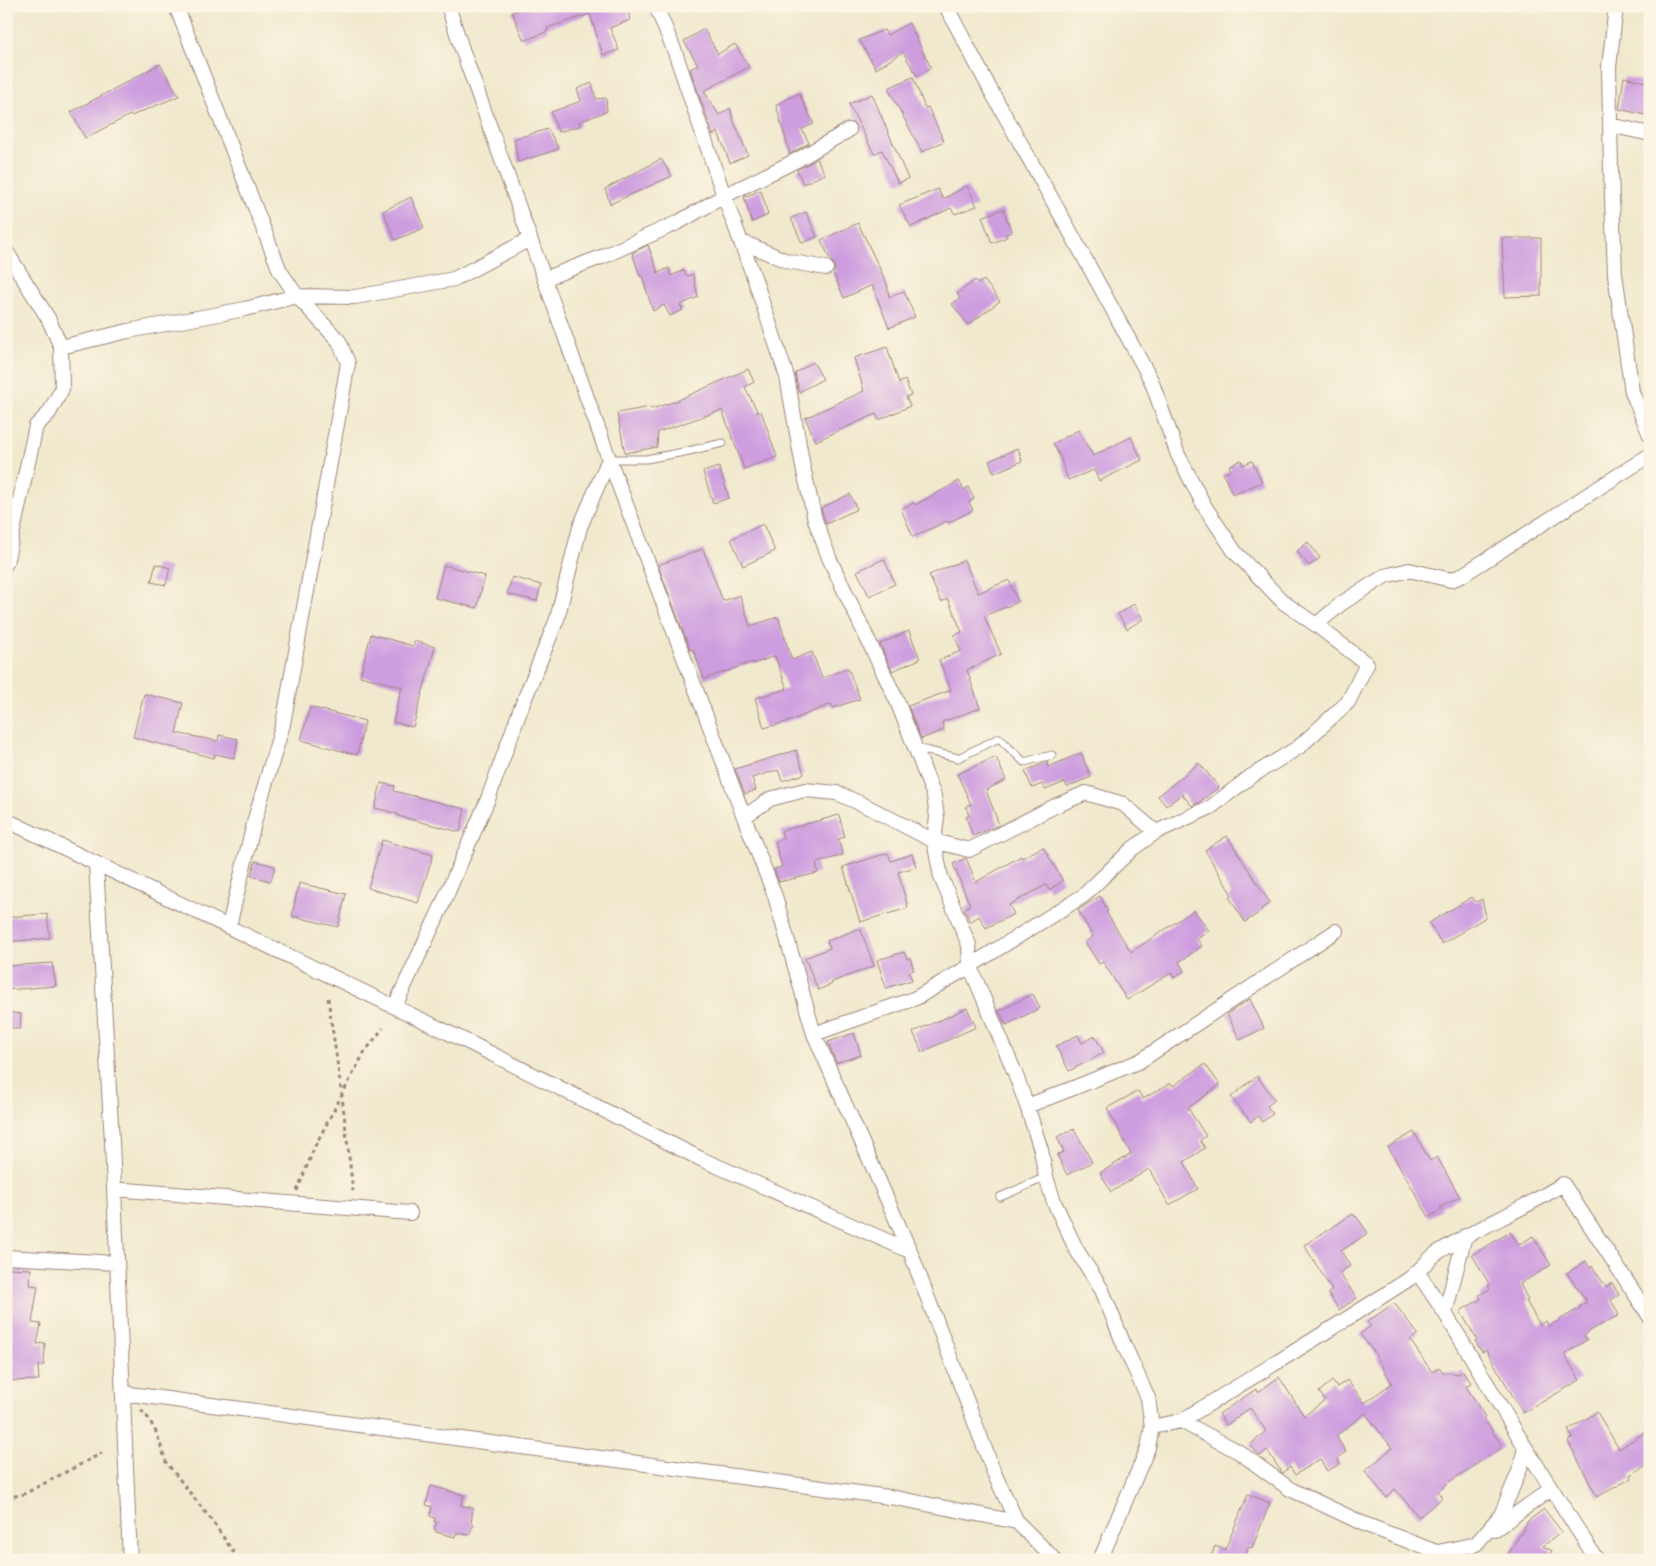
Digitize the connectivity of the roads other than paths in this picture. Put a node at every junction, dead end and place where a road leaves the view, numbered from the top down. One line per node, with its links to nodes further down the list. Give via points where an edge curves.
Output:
1 (176, 6): 15 (street, via 280,271)
2 (448, 6): 10 (street)
3 (656, 6): 9 (street)
4 (946, 6): 22 (street, via 1151,380 1178,455 1205,507 1235,552 1283,602)
5 (1616, 6): 6 (street, via 1609,67)
6 (1610, 125): 8 (street); 17 (street, via 1615,274 1632,392)
7 (849, 130): 9 (street)
8 (1650, 134)
9 (724, 196): 11 (street); 14 (street, via 671,226)
10 (530, 239): 14 (street); 15 (street, via 454,279 355,297)
11 (740, 241): 13 (street, via 787,262); 23 (street, via 787,377 815,520)
12 (6, 252): 16 (street, via 48,318)
13 (826, 268)
14 (544, 279): 20 (street)
15 (297, 296): 16 (street); 30 (street, via 339,341 348,362 283,724)
16 (61, 347): 21 (street, via 62,389 49,413 36,426)
17 (1650, 435)
18 (722, 443): 20 (lane, via 646,459)
19 (1650, 455): 22 (street, via 1461,576 1451,580 1409,570 1385,576 1342,603)
20 (609, 459): 25 (street); 33 (street, via 580,527 558,619 488,799)
21 (6, 563)
22 (1316, 625): 27 (street, via 1367,664 1348,702 1299,747 1212,807)
23 (915, 748): 24 (lane, via 958,758 999,738 1024,762); 28 (street, via 934,796 937,817)
24 (1052, 755)
25 (744, 817): 28 (street, via 770,799 788,794 805,790 836,793); 34 (street, via 775,896)
26 (6, 820): 29 (street)
27 (1156, 832): 28 (street, via 1123,804 1086,793 970,850); 32 (street, via 1132,849 1083,896)
28 (934, 841): 32 (street, via 941,877 969,945)
29 (96, 864): 30 (street); 37 (street)
30 (229, 926): 33 (street)
31 (1336, 931): 35 (street, via 1140,1061)
32 (970, 966): 34 (street, via 916,998); 35 (street)
33 (395, 1006): 41 (street, via 701,1159)
34 (814, 1034): 41 (street)
35 (1027, 1106): 36 (street, via 1042,1150)
36 (1046, 1177): 38 (lane); 49 (street, via 1076,1249 1102,1290 1148,1398)
37 (114, 1189): 39 (street); 43 (street)
38 (1000, 1197)
39 (410, 1213)
40 (1465, 1236): 44 (street, via 1434,1255); 45 (street); 46 (street, via 1544,1197 1563,1184)
41 (910, 1251): 52 (street, via 994,1473)
42 (6, 1257): 43 (street)
43 (117, 1263): 47 (street)
44 (1418, 1273): 45 (street); 48 (street)
45 (1445, 1313): 50 (street)
46 (1650, 1317)
47 (123, 1393): 52 (street, via 896,1498); 55 (street)
48 (1181, 1421): 49 (street); 54 (street, via 1239,1452 1290,1489 1364,1524)
49 (1152, 1427): 57 (street, via 1148,1448)
50 (1525, 1447): 51 (street); 53 (street, via 1520,1469 1501,1515)
51 (1552, 1488): 53 (street); 59 (street)
52 (1016, 1522): 56 (street)
53 (1476, 1544): 54 (street)
54 (1438, 1552): 58 (street)
55 (130, 1560)
56 (1055, 1560)
57 (1100, 1560)
58 (1457, 1560)
59 (1597, 1560)

